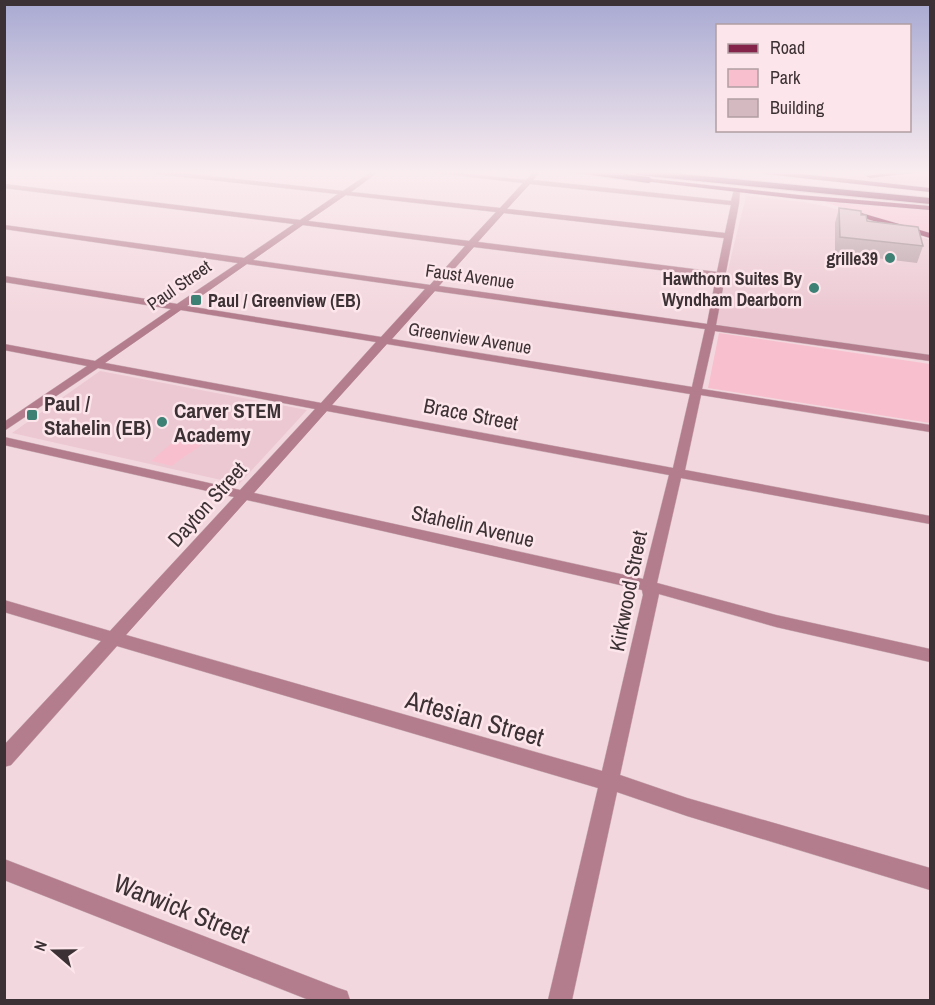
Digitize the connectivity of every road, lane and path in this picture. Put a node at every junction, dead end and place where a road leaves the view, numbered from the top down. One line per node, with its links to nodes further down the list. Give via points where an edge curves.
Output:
1 (268, 219): 7 (street)
2 (307, 219): 7 (street, Paul Street)
3 (494, 219): 11 (street, Dayton Street)
4 (580, 219): 9 (street)
5 (732, 219): 9 (street, Kirkwood Street)
6 (875, 219): 10 (main road)
7 (301, 223): 11 (street); 12 (street, Paul Street)
8 (4, 227): 12 (street, Faust Avenue)
9 (729, 236): 13 (street, Kirkwood Street)
10 (930, 236)
11 (471, 244): 13 (street); 15 (street, Dayton Street)
12 (246, 261): 15 (street, Faust Avenue); 16 (street, Paul Street)
13 (721, 276): 17 (street, Kirkwood Street)
14 (4, 279): 16 (street, Greenview Avenue)
15 (432, 287): 17 (street, Faust Avenue); 18 (street, Dayton Street)
16 (179, 308): 18 (street, Greenview Avenue); 21 (street, Paul Street)
17 (710, 327): 20 (street, Faust Avenue); 22 (street, Kirkwood Street)
18 (384, 341): 22 (street, Greenview Avenue); 23 (street, Dayton Street)
19 (4, 347): 21 (street, Brace Street)
20 (930, 358)
21 (99, 363): 23 (street, Brace Street); 24 (street, Paul Street)
22 (696, 391): 25 (street, Greenview Avenue); 27 (street, Kirkwood Street)
23 (324, 407): 27 (street, Brace Street); 28 (street, Dayton Street)
24 (4, 428)
25 (930, 429)
26 (4, 441): 28 (street, Stahelin Avenue)
27 (678, 473): 29 (street, Brace Street); 30 (street, Kirkwood Street, via 673,479)
28 (244, 495): 30 (street, Stahelin Avenue); 32 (street, Dayton Street)
29 (930, 520)
30 (649, 586): 33 (street, Stahelin Avenue, via 777,621); 35 (street, Kirkwood Street, via 651,595)
31 (4, 606): 32 (street, Artesian Street)
32 (113, 639): 34 (street, Dayton Street); 35 (street, Artesian Street)
33 (930, 656)
34 (4, 759)
35 (609, 782): 37 (street, Artesian Street); 39 (street, Kirkwood Street)
36 (4, 869): 38 (street, Warwick Street)
37 (930, 879)
38 (338, 1000)
39 (560, 1000)

